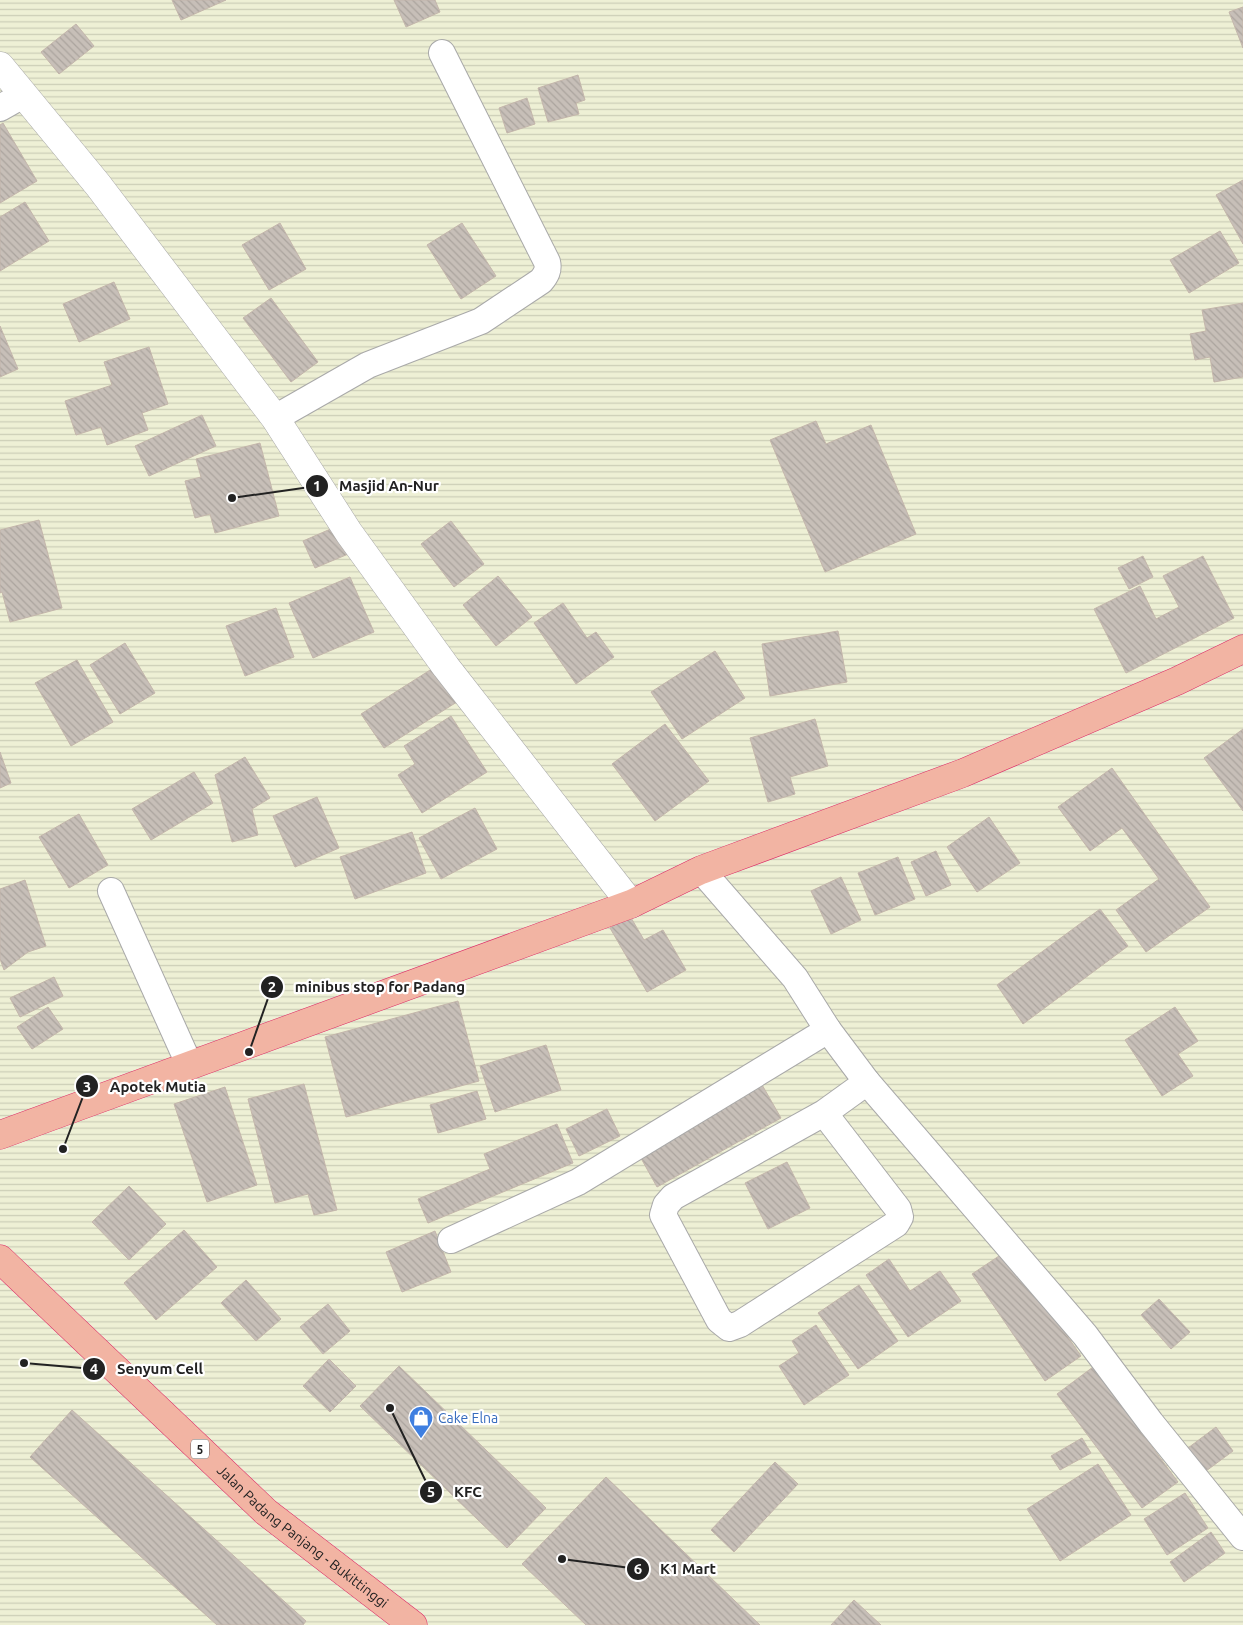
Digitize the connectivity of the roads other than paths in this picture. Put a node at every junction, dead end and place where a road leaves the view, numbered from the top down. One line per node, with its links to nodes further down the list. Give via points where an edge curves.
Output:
1 (442, 53): 5 (street, via 547,262 546,274 534,286 481,322 368,365)
2 (0, 66): 3 (street)
3 (24, 95): 4 (street); 5 (street, via 98,185)
4 (0, 108)
5 (275, 418): 9 (street, via 349,533 446,667)
6 (1243, 648): 7 (highway, via 1177,681 963,773)
7 (701, 870): 9 (highway); 10 (street, via 795,978)
8 (111, 891): 11 (street)
9 (631, 904): 11 (highway)
10 (828, 1030): 12 (street); 15 (street, via 578,1182)
11 (189, 1064): 14 (highway)
12 (867, 1082): 13 (street); 17 (street, via 1085,1335)
13 (824, 1113): 13 (street, via 674,1196 666,1205 663,1215 719,1320 729,1328 896,1224 900,1217 898,1209)
14 (0, 1134)
15 (452, 1240)
16 (0, 1259): 18 (highway, Jalan Padang Panjang - Bukittinggi / 5, via 266,1512)
17 (1243, 1537)
18 (413, 1625)

